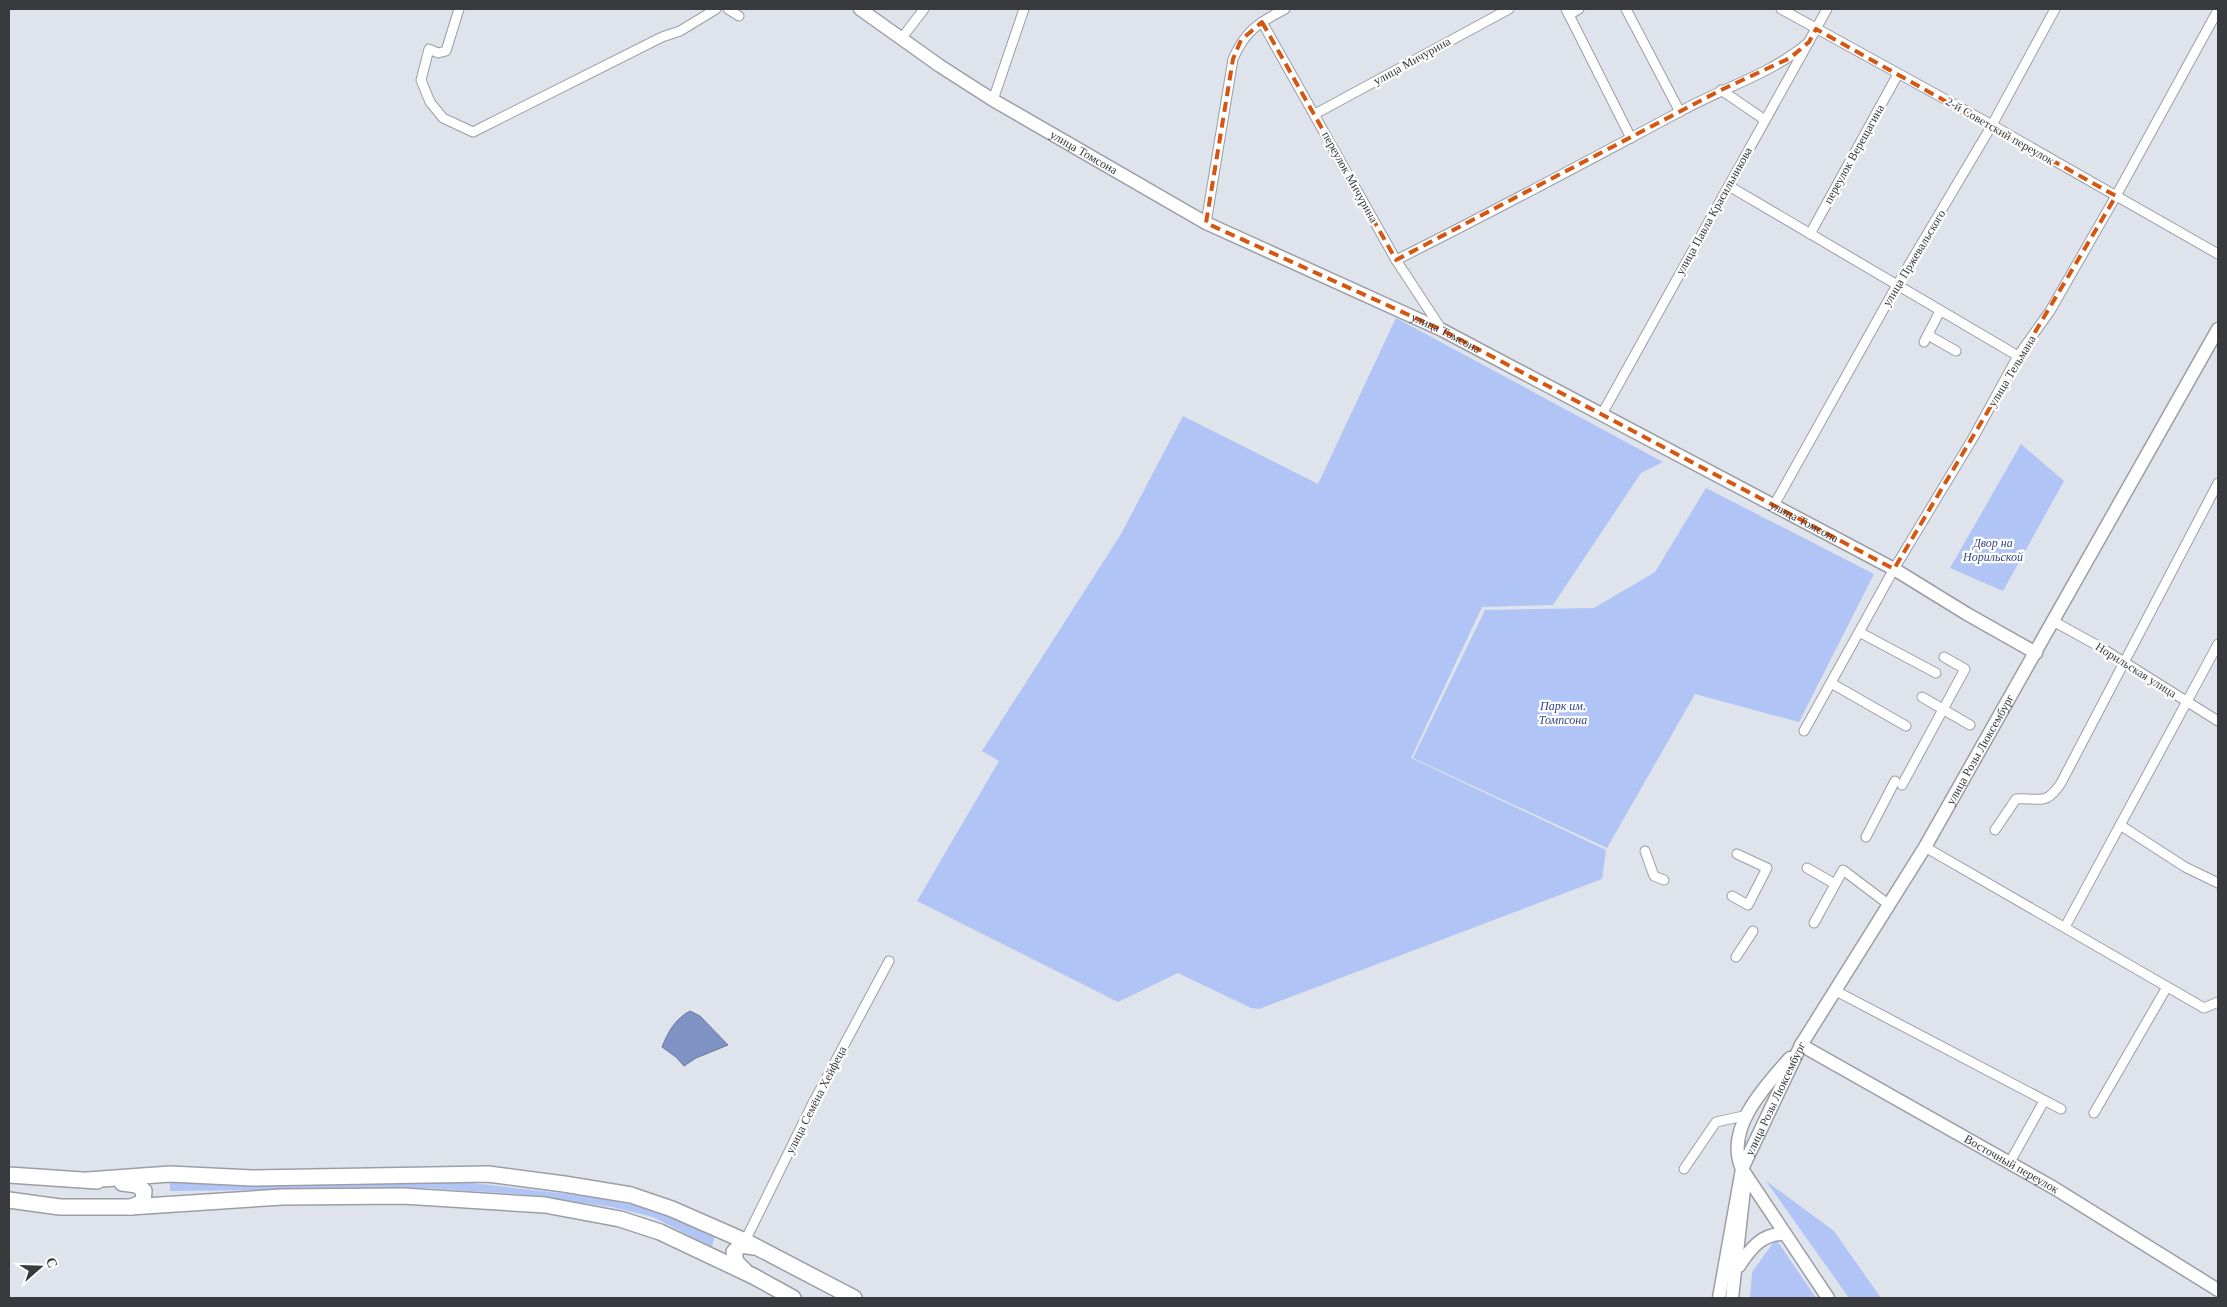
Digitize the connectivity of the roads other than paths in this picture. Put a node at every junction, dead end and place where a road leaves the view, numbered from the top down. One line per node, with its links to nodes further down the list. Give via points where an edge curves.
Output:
1 (459, 9): 2 (street, via 446,51 438,54 429,49 421,80 430,102 443,118 473,132)
2 (716, 9)
3 (728, 9): 16 (street)
4 (860, 9): 19 (street, улица Томсона)
5 (924, 9): 19 (street)
6 (1024, 9): 23 (street)
7 (1285, 9): 17 (street)
8 (1509, 9): 25 (street, улица Мичурина)
9 (1580, 9): 15 (street)
10 (1626, 9): 24 (street)
11 (1781, 9): 18 (street, 2-й Советский переулок)
12 (1827, 9): 18 (street, улица Павла Красильникова)
13 (2055, 9): 27 (street, улица Пржевальского)
14 (2218, 10): 30 (street, улица Тельмана)
15 (1567, 12): 28 (street)
16 (739, 16)
17 (1262, 22): 25 (street, переулок Мичурина); 31 (street, via 1241,40 1233,59)
18 (1816, 29): 20 (street, улица Павла Красильникова); 21 (street, 2-й Советский переулок)
19 (901, 39): 23 (street, улица Томсона)
20 (1809, 42): 22 (street, via 1790,58); 26 (street, улица Павла Красильникова)
21 (1898, 74): 27 (street, 2-й Советский переулок); 32 (street, переулок Верещагина)
22 (1721, 90): 24 (street); 26 (street)
23 (993, 100): 31 (street, улица Томсона)
24 (1680, 112): 28 (street)
25 (1315, 114): 34 (street, переулок Мичурина)
26 (1765, 120): 29 (street, улица Павла Красильникова)
27 (1992, 125): 30 (street, 2-й Советский переулок); 35 (street, улица Пржевальского)
28 (1631, 138): 34 (street, via 1506,206)
29 (1729, 186): 32 (street); 41 (street, улица Павла Красильникова)
30 (2116, 196): 33 (street, 2-й Советский переулок); 40 (street, улица Тельмана, via 2050,311)
31 (1206, 223): 38 (street, улица Томсона)
32 (1810, 234): 35 (street)
33 (2218, 254)
34 (1396, 260): 38 (street, переулок Мичурина)
35 (1897, 285): 36 (street); 43 (street, улица Пржевальского)
36 (1940, 311): 39 (street, via 1926,338); 40 (street)
37 (2218, 328): 45 (street, улица Розы Люксембург)
38 (1442, 330): 41 (street, улица Томсона)
39 (1956, 351)
40 (2018, 356): 44 (street, улица Тельмана)
41 (1602, 414): 43 (street, улица Томсона)
42 (2218, 483): 50 (street)
43 (1773, 506): 44 (street, улица Томсона)
44 (1894, 569): 46 (street, улица Тельмана); 48 (street, улица Томсона)
45 (2053, 621): 48 (street, улица Розы Люксембург); 50 (street, Норильская улица)
46 (1859, 632): 51 (street); 52 (street, улица Тельмана)
47 (2218, 644): 54 (street)
48 (2036, 653): 63 (street, улица Розы Люксембург)
49 (1944, 657): 55 (street, via 1965,669)
50 (2124, 662): 54 (street, Норильская улица); 61 (street, via 2053,795 2040,800 2016,799)
51 (1936, 673)
52 (1830, 683): 58 (street); 59 (street, улица Тельмана)
53 (1922, 697): 55 (street)
54 (2188, 702): 56 (street, Норильская улица); 60 (street)
55 (1943, 709): 57 (street); 62 (street)
56 (2218, 722)
57 (1970, 725)
58 (1906, 726)
59 (1804, 731)
60 (2120, 825): 68 (street, via 2185,867); 73 (street)
61 (1995, 830)
62 (1866, 837)
63 (1925, 846): 71 (street, улица Розы Люксембург); 73 (street)
64 (1645, 851): 67 (street, via 1654,876)
65 (1737, 854): 70 (street, via 1767,868 1748,905)
66 (1807, 868): 69 (street)
67 (1664, 880)
68 (2218, 883)
69 (1835, 884): 71 (street, via 1843,870); 72 (street)
70 (1732, 896)
71 (1888, 904): 78 (street, улица Розы Люксембург)
72 (1814, 923)
73 (2065, 927): 77 (street)
74 (1753, 931): 75 (street)
75 (1736, 957)
76 (889, 961): 93 (street, улица Семёна Хейфеца, via 813,1103)
77 (2166, 987): 79 (street, via 2204,1008); 83 (street)
78 (1834, 990): 80 (street, улица Розы Люксембург); 81 (street)
79 (2218, 1002)
80 (1801, 1045): 84 (street, via 1760,1092); 85 (street, Восточный переулок); 87 (street, улица Розы Люксембург)
81 (2044, 1101): 82 (street); 85 (street)
82 (2061, 1109)
83 (2094, 1114)
84 (1748, 1115): 86 (street, via 1716,1122); 87 (street, via 1736,1150)
85 (2010, 1162): 97 (street, Восточный переулок)
86 (1684, 1169)
87 (1742, 1169): 92 (street); 95 (street, улица Розы Люксембург, via 1745,1182); 100 (street, улица Розы Люксембург)
88 (9, 1174): 89 (main road)
89 (88, 1180): 91 (main road, via 130,1183 141,1187 145,1193 144,1200); 93 (main road, via 170,1174 252,1178 488,1174 631,1196 709,1224)
90 (9, 1200): 91 (main road, via 60,1206)
91 (130, 1207): 96 (main road, via 282,1197 403,1196 545,1205 620,1219 660,1232)
92 (1785, 1234): 95 (street, via 1776,1234 1756,1243); 102 (street)
93 (745, 1241): 94 (main road)
94 (763, 1250): 96 (main road, via 741,1245 734,1252 738,1264); 99 (main road)
95 (1737, 1270): 101 (street, улица Розы Люксембург)
96 (753, 1276): 98 (main road)
97 (2218, 1290)
98 (793, 1298)
99 (854, 1298)
100 (1719, 1298)
101 (1732, 1298)
102 (1828, 1298)

